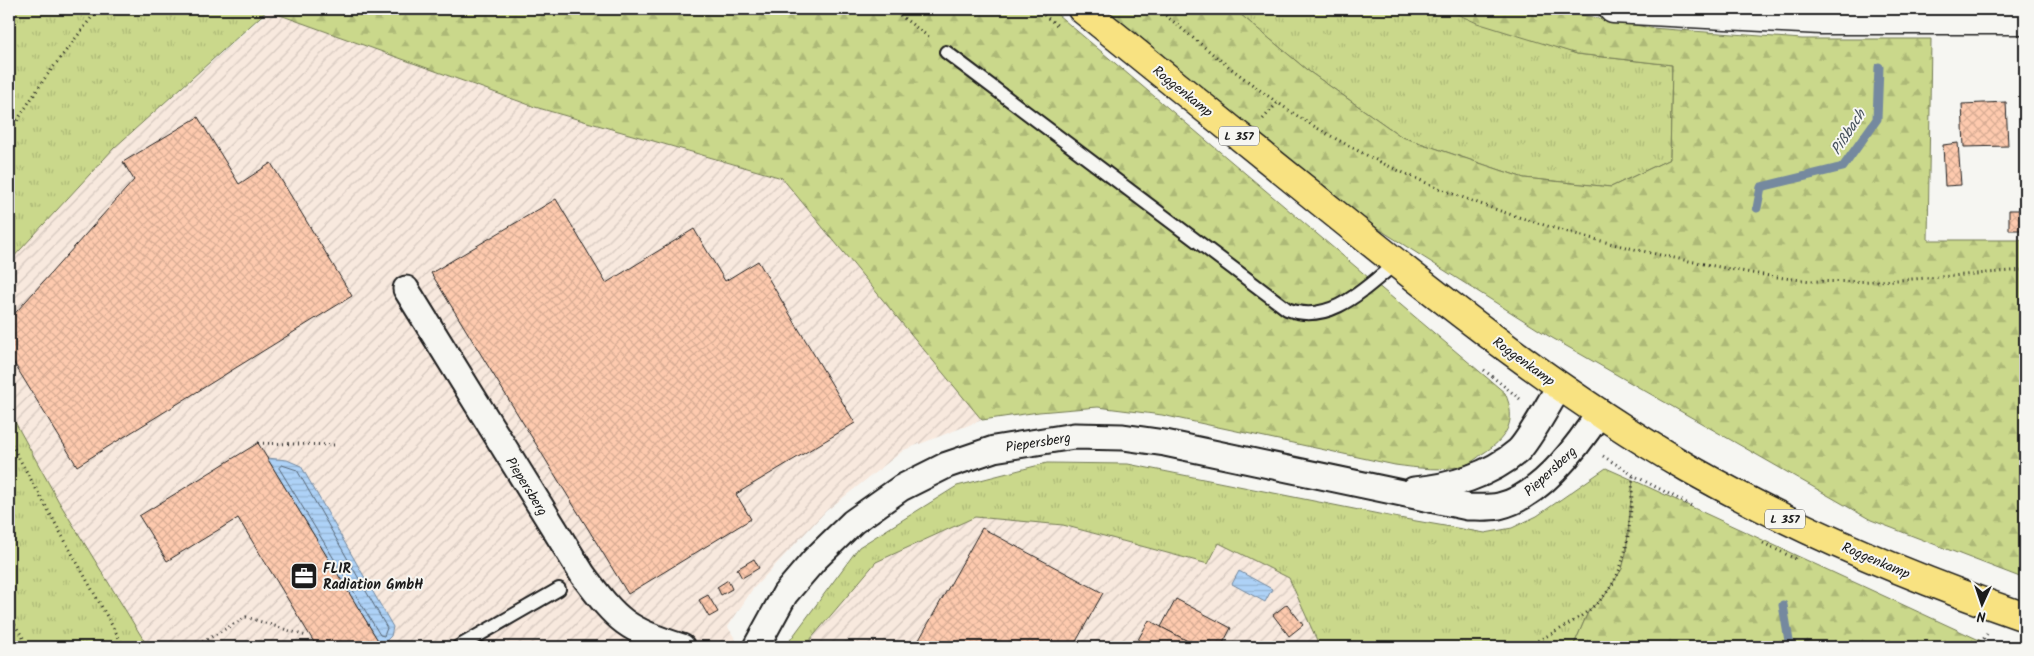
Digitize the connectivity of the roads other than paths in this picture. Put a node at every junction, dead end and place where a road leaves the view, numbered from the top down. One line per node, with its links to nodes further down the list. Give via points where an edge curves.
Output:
1 (1082, 9): 5 (main road, Roggenkamp / L 357)
2 (1613, 9): 3 (street, via 1821,20)
3 (2025, 20)
4 (946, 52): 5 (lane, via 1287,309 1314,313 1334,308)
5 (1396, 263): 7 (main road, Roggenkamp / L 357, via 1501,345)
6 (406, 288): 13 (street, Piepersberg, via 583,575 610,611 644,635)
7 (1560, 386): 8 (main road, Roggenkamp / L 357); 9 (street, Piepersberg, via 1519,450 1492,469 1441,488)
8 (1600, 412): 9 (street, Piepersberg, via 1581,442 1526,496 1499,506 1468,507); 11 (main road, Roggenkamp / L 357, via 1687,467 1773,513 1875,561)
9 (1396, 492): 14 (street, Piepersberg, via 1165,442 1123,437 1074,436 994,449 947,465 901,488 853,522 815,559 786,594)
10 (559, 589): 12 (lane)
11 (2025, 617)
12 (458, 647)
13 (682, 647)
14 (756, 647)

